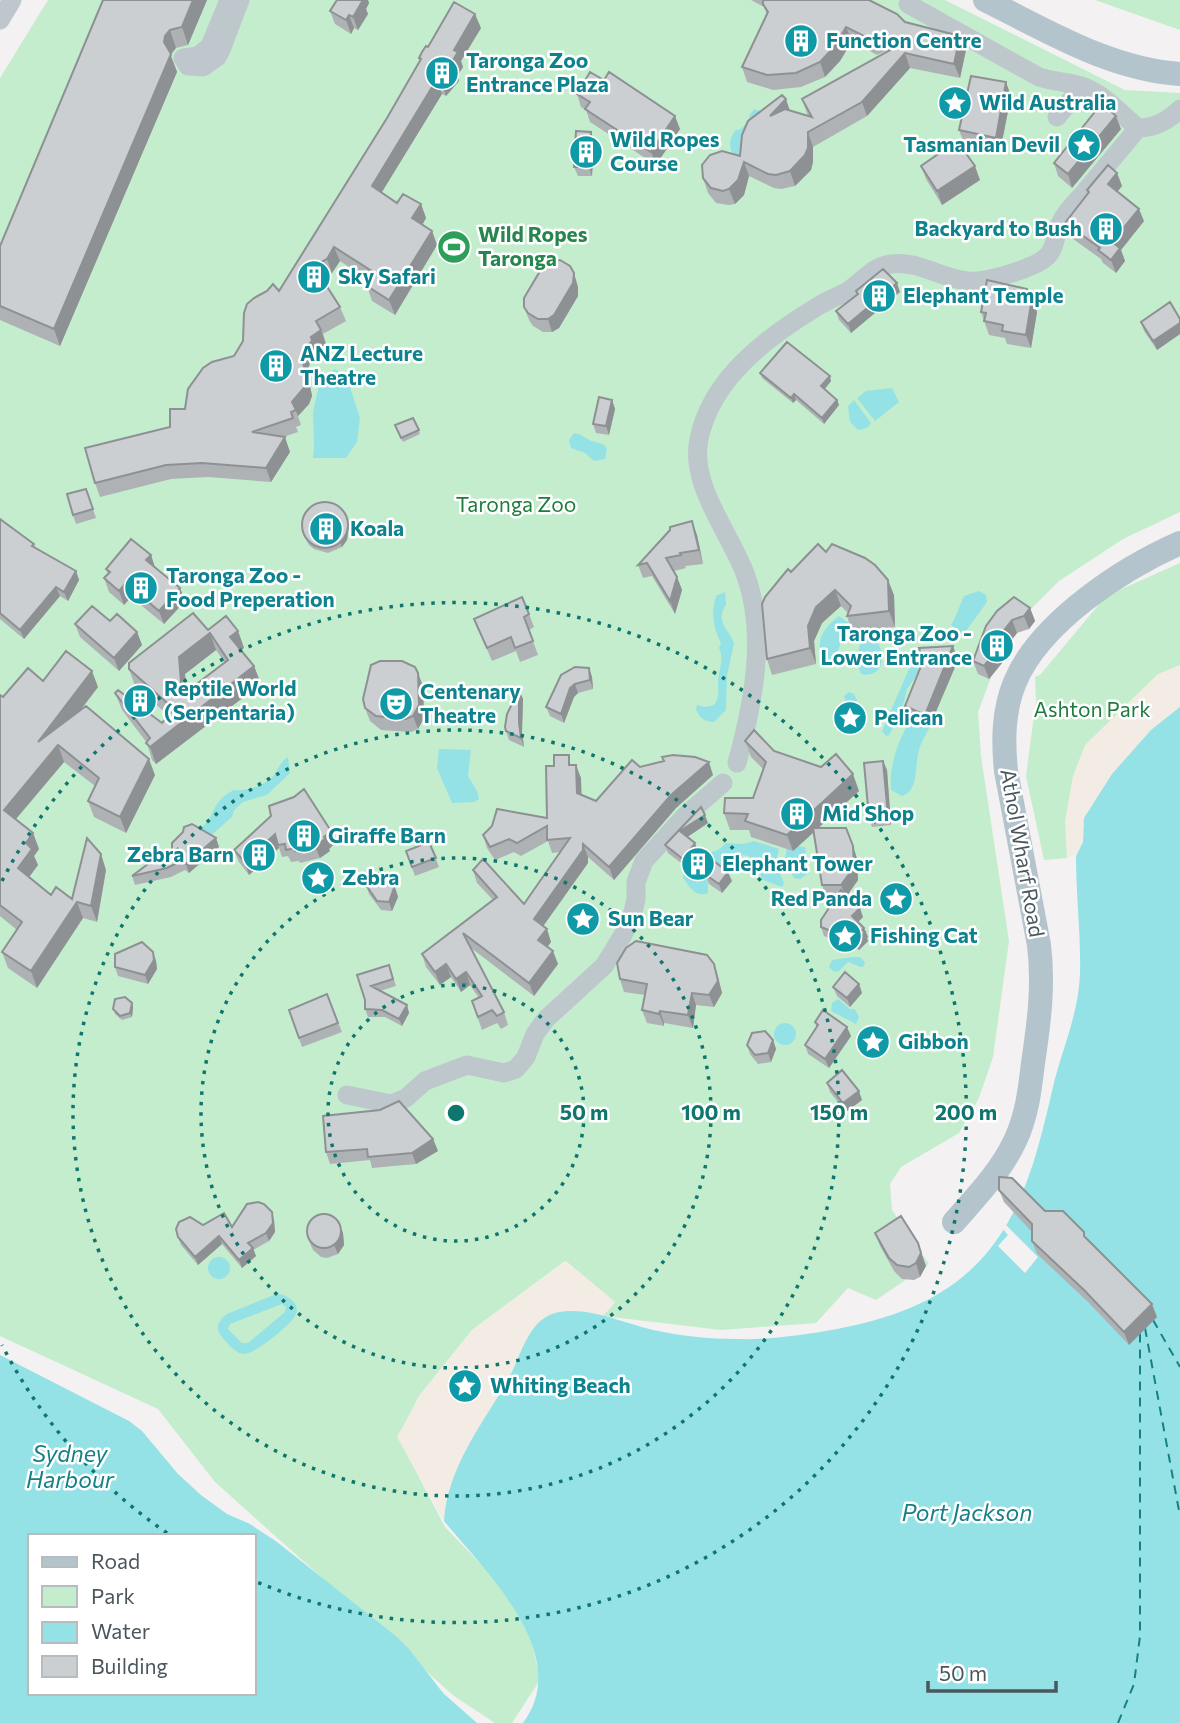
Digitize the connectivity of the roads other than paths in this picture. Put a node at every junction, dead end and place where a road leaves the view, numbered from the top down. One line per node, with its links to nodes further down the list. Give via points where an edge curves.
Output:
1 (12, 0): 7 (street)
2 (218, 0): 8 (street)
3 (229, 0): 8 (street)
4 (240, 0): 8 (street, via 217,57 203,67 188,66 183,58 205,52)
5 (985, 0): 9 (main road, via 1094,54 1141,70)
6 (908, 4): 10 (street, via 1039,77)
7 (0, 20)
8 (216, 36)
9 (1180, 74)
10 (1082, 86): 12 (street); 14 (street)
11 (1180, 109): 13 (street)
12 (1057, 117)
13 (1172, 125): 14 (street)
14 (1138, 128): 16 (street, via 1062,219 1045,259 969,282 911,265 878,266 861,282 817,306 762,346 731,373 710,406 698,439 698,465 746,577 758,629 749,720)
15 (1180, 543): 19 (main road, Athol Wharf Road, via 1124,572 1077,607 1049,633 1015,681 1004,725 1004,747 1039,945 1039,1017 1028,1099 1016,1140)
16 (737, 764)
17 (723, 783): 18 (street, via 644,861 633,912 604,966 546,1019 516,1069 504,1073 467,1065 425,1081 391,1104)
18 (347, 1095)
19 (954, 1222)

